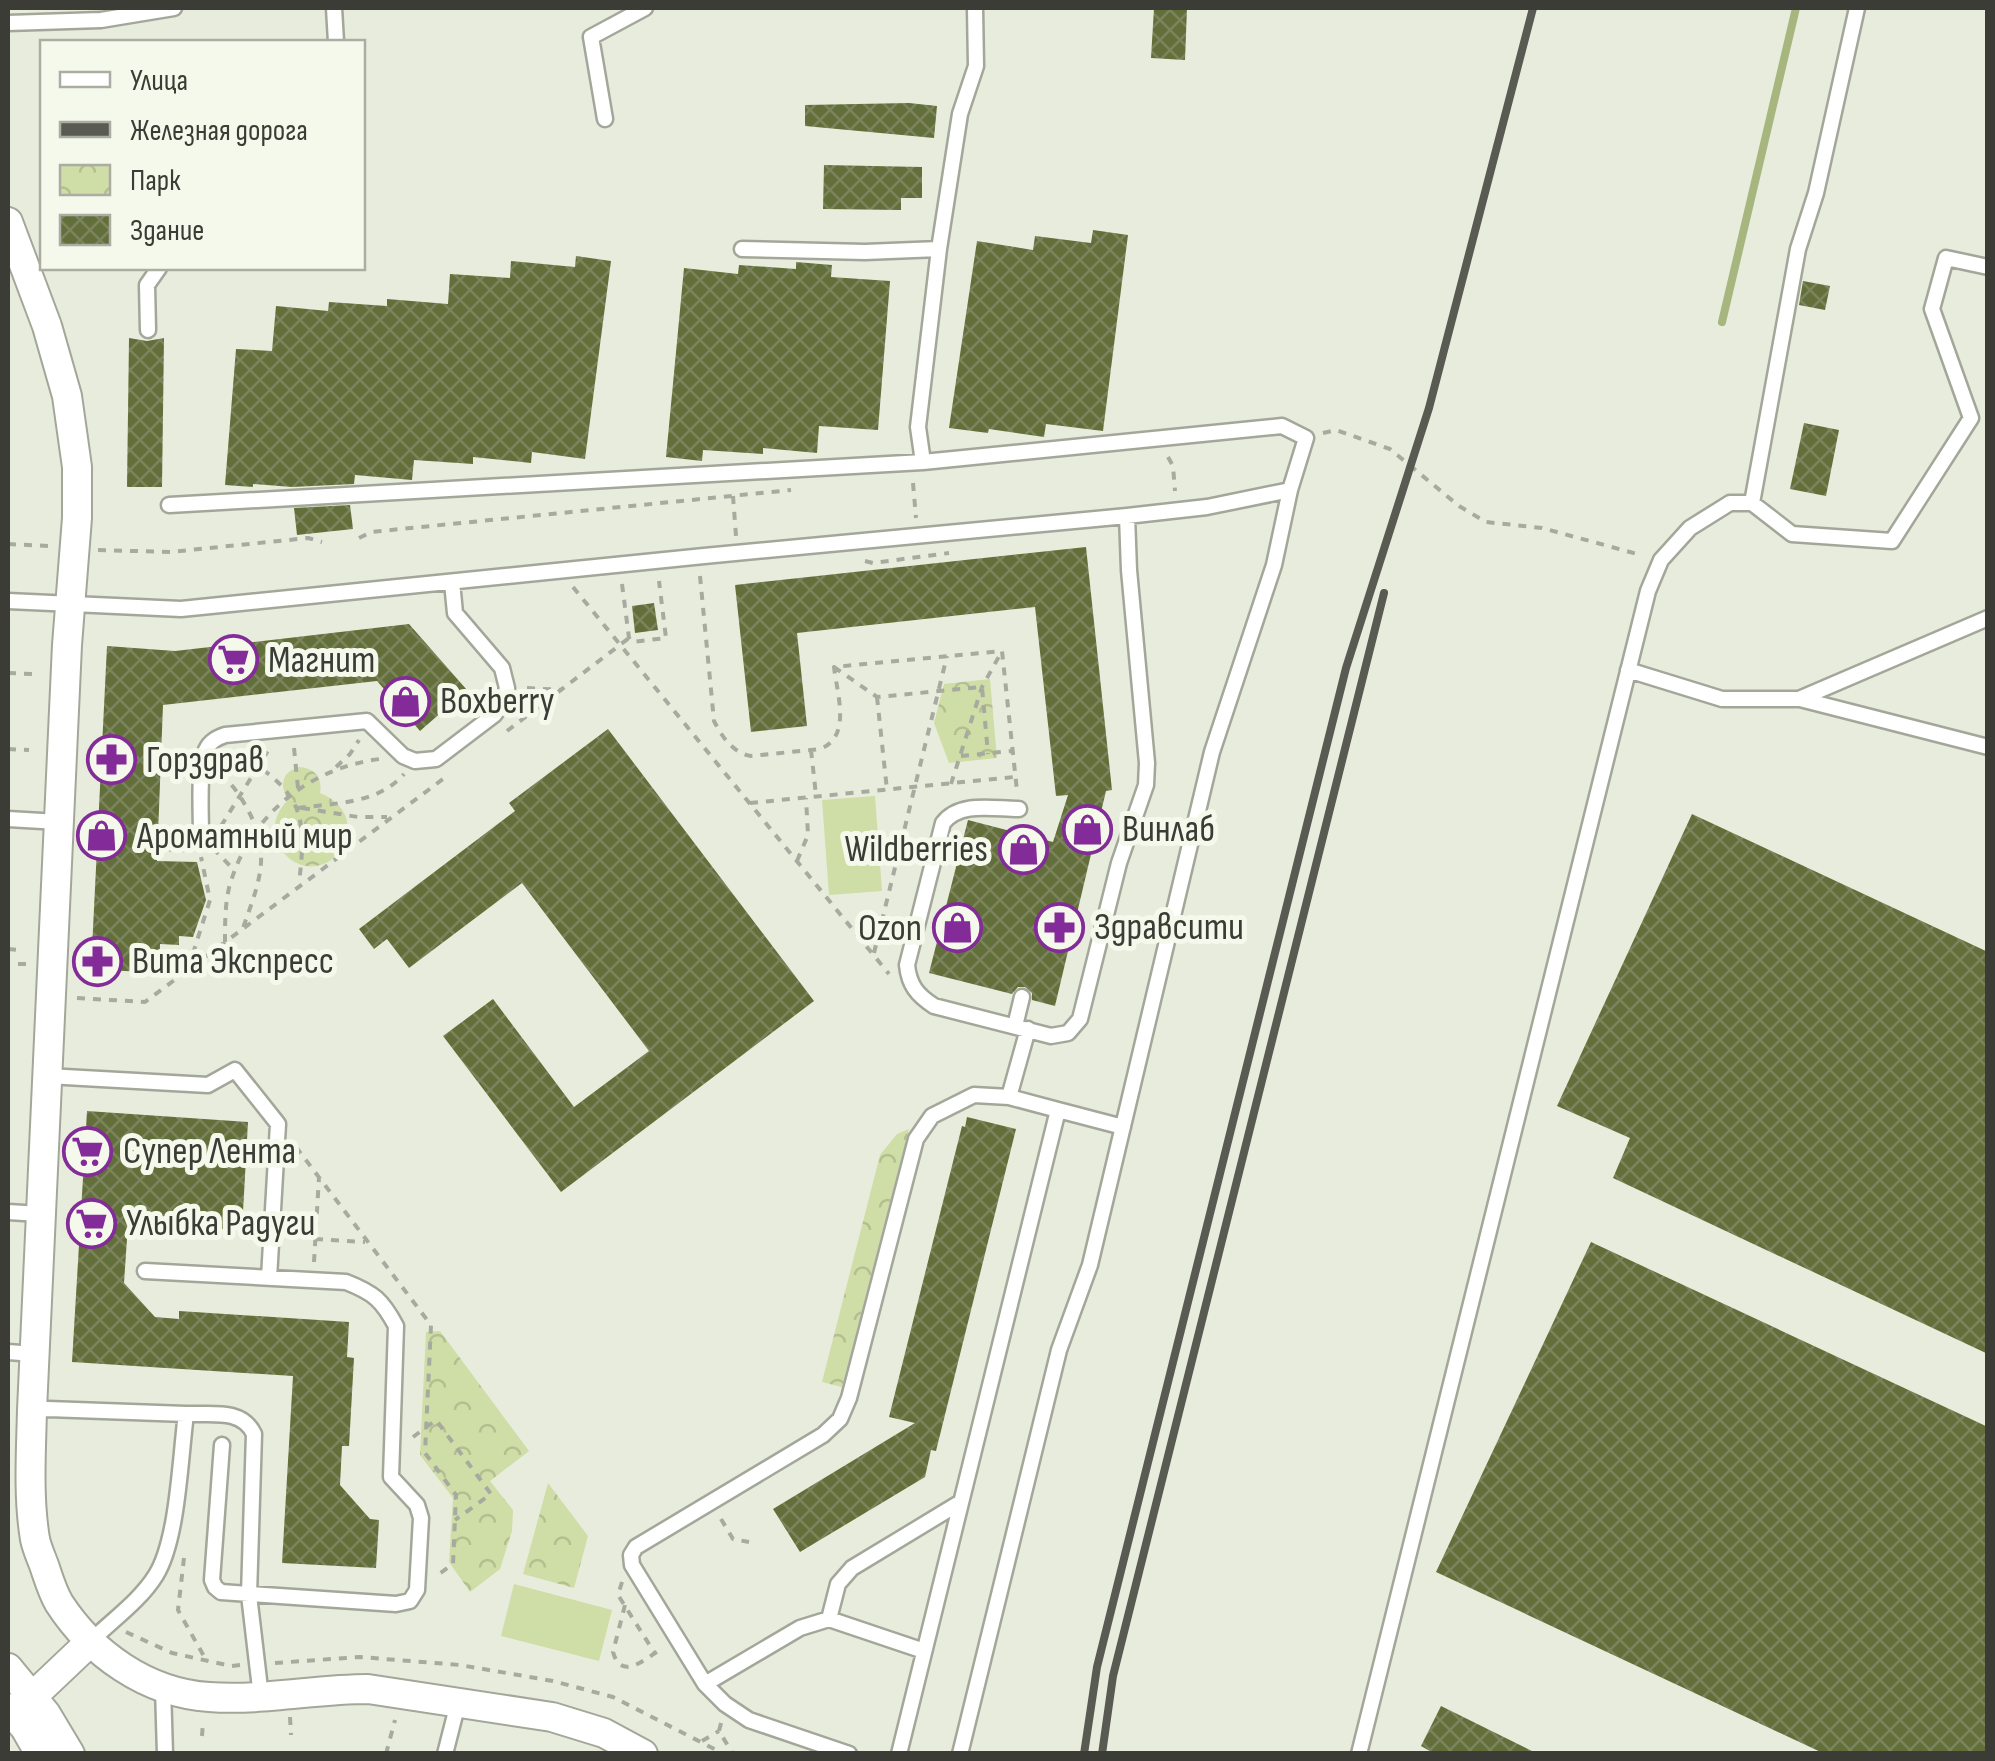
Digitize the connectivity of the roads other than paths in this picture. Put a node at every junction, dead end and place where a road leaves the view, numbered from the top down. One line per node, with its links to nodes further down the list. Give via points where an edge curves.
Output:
1 (174, 8): 6 (lane, via 101,20)
2 (334, 8): 7 (lane)
3 (646, 8): 8 (lane, via 591,37)
4 (975, 8): 11 (lane, via 976,66 960,114)
5 (1857, 8): 17 (lane, via 1798,250)
6 (8, 23)
7 (336, 40)
8 (605, 120)
9 (8, 222): 22 (street, via 67,396 77,467)
10 (742, 248): 11 (lane)
11 (939, 249): 15 (lane, via 918,428)
12 (1988, 267): 17 (lane, via 1946,258 1932,309 1971,418 1892,541 1792,534)
13 (158, 270): 14 (lane, via 148,284)
14 (148, 330)
15 (923, 462): 16 (lane, via 1282,426 1306,438); 18 (lane)
16 (1290, 490): 19 (lane); 36 (lane, via 1274,565 1212,752)
17 (1752, 503): 24 (lane, via 1730,502 1690,528 1660,560)
18 (169, 504)
19 (1126, 516): 20 (lane); 32 (lane, via 1146,784 1080,1019 1068,1033 1051,1036)
20 (452, 582): 22 (lane, via 181,609); 30 (lane, via 455,613 502,668 507,688 494,714 436,759 409,759 367,720 215,739 203,763 205,838)
21 (8, 601): 22 (lane)
22 (70, 604): 29 (street)
23 (1988, 618): 25 (lane)
24 (1628, 670): 25 (lane, via 1722,699); 64 (lane)
25 (1799, 699): 26 (lane)
26 (1988, 748)
27 (1019, 809): 32 (lane, via 963,809 943,824 906,965 908,980 934,1006)
28 (8, 819): 29 (lane)
29 (58, 822): 33 (street)
30 (171, 842)
31 (1022, 997): 32 (lane)
32 (1021, 1028): 34 (lane)
33 (46, 1076): 38 (street); 40 (lane, via 208,1085 235,1070 278,1124)
34 (1009, 1097): 35 (lane); 51 (lane, via 974,1096 932,1116 916,1139 840,1418 823,1436 631,1555)
35 (1058, 1110): 36 (lane); 45 (lane)
36 (1123, 1127): 63 (lane, via 1090,1266 1058,1350)
37 (8, 1212): 38 (lane)
38 (40, 1214): 41 (street)
39 (145, 1271): 40 (lane)
40 (269, 1278): 46 (lane, via 346,1282 368,1290 396,1326 391,1476 421,1518 417,1590 410,1601 396,1604)
41 (20, 1353): 42 (street)
42 (32, 1410): 43 (lane); 48 (street, via 35,1542 58,1601)
43 (186, 1414): 46 (lane, via 237,1416 254,1434); 48 (lane, via 170,1544 155,1576)
44 (222, 1445): 46 (lane, via 212,1580 221,1592)
45 (961, 1502): 47 (lane, via 852,1568 838,1584); 49 (lane)
46 (249, 1595): 53 (lane)
47 (829, 1619): 49 (lane); 51 (lane, via 800,1628)
48 (90, 1642): 52 (street, via 133,1675); 55 (street)
49 (924, 1650): 62 (lane)
50 (8, 1668): 55 (street)
51 (706, 1684): 61 (lane, via 749,1720)
52 (164, 1688): 53 (street, via 206,1697); 58 (lane)
53 (260, 1697): 54 (street, via 368,1689)
54 (458, 1703): 59 (lane); 60 (street, via 552,1717)
55 (17, 1706): 56 (street); 57 (street, via 46,1714)
56 (40, 1754)
57 (70, 1754)
58 (165, 1754)
59 (445, 1754)
60 (643, 1754)
61 (849, 1754)
62 (899, 1754)
63 (960, 1754)
64 (1359, 1754)

